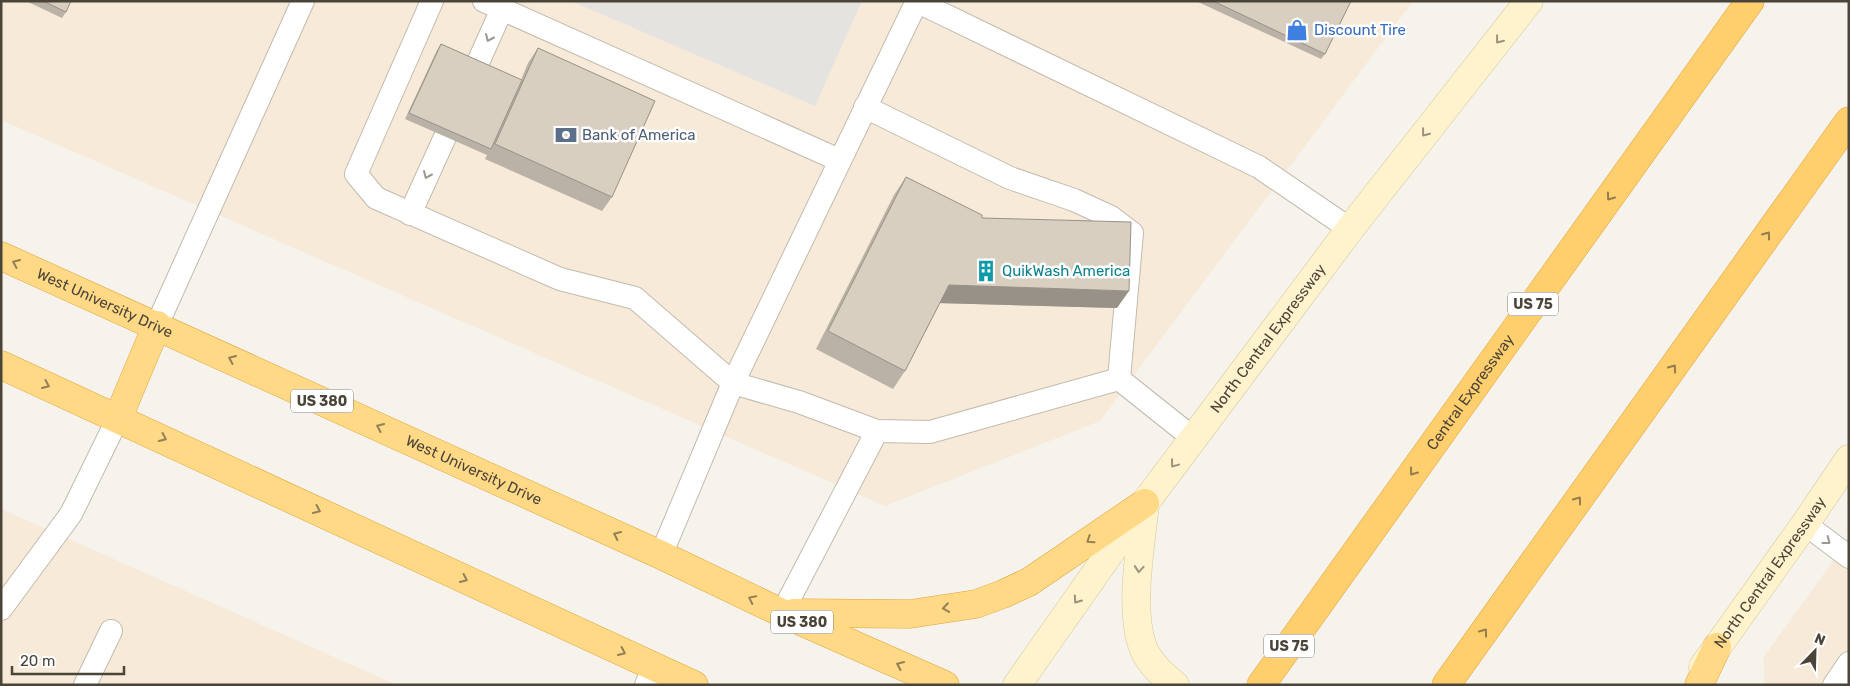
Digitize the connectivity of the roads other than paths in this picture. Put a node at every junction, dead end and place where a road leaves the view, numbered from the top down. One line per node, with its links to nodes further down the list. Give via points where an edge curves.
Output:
1 (303, 1): 17 (lane)
2 (432, 1): 14 (lane, via 356,174 376,198)
3 (1529, 1): 15 (main road, North Central Expressway, one-way to 15)
4 (1731, 1): 13 (highway)
5 (1750, 1): 13 (highway, Central Expressway / US 75)
6 (916, 2): 9 (lane); 15 (lane, via 1259,167)
7 (493, 5): 8 (lane, one-way to 8); 12 (lane)
8 (476, 67)
9 (864, 107): 12 (lane); 19 (lane, via 1010,178 1074,200 1111,217 1132,233)
10 (1849, 121): 34 (highway, one-way to 10)
11 (445, 136): 14 (lane, one-way to 14)
12 (839, 160): 20 (lane)
13 (1627, 174): 41 (highway, Central Expressway / US 75, one-way to 41)
14 (410, 214): 20 (lane, via 560,279 635,298)
15 (1350, 229): 23 (main road, North Central Expressway)
16 (1, 256): 17 (highway, West University Drive / US 380, one-way to 16)
17 (156, 325): 21 (highway); 27 (highway, West University Drive / US 380, one-way to 17)
18 (1, 365): 21 (highway, one-way to 21)
19 (1119, 379): 22 (lane, via 930,432); 23 (lane)
20 (732, 383): 22 (lane, via 799,402); 27 (lane)
21 (118, 418): 29 (lane, via 71,514); 35 (highway, one-way to 35)
22 (876, 431): 30 (lane)
23 (1193, 438): 25 (main road, North Central Expressway, one-way to 25)
24 (1847, 465): 26 (main road, North Central Expressway)
25 (1145, 503): 30 (highway, one-way to 30, via 1029,582 976,604 910,614); 39 (main road, North Central Expressway, one-way to 39); 40 (main road, one-way to 40, via 1136,600 1139,631 1146,655)
26 (1805, 524): 28 (lane, one-way to 28); 32 (main road, North Central Expressway)
27 (661, 555): 30 (highway, West University Drive / US 380, one-way to 27)
28 (1849, 557)
29 (1, 609)
30 (782, 613): 38 (highway, West University Drive / US 380, one-way to 30)
31 (111, 631): 36 (lane)
32 (1718, 648): 42 (main road, North Central Expressway); 43 (highway)
33 (1849, 663): 44 (lane)
34 (1451, 678)
35 (656, 679): 37 (highway)
36 (85, 685)
37 (694, 685)
38 (945, 685)
39 (1017, 685)
40 (1175, 685)
41 (1261, 685)
42 (1691, 685)
43 (1699, 685)
44 (1834, 685)

